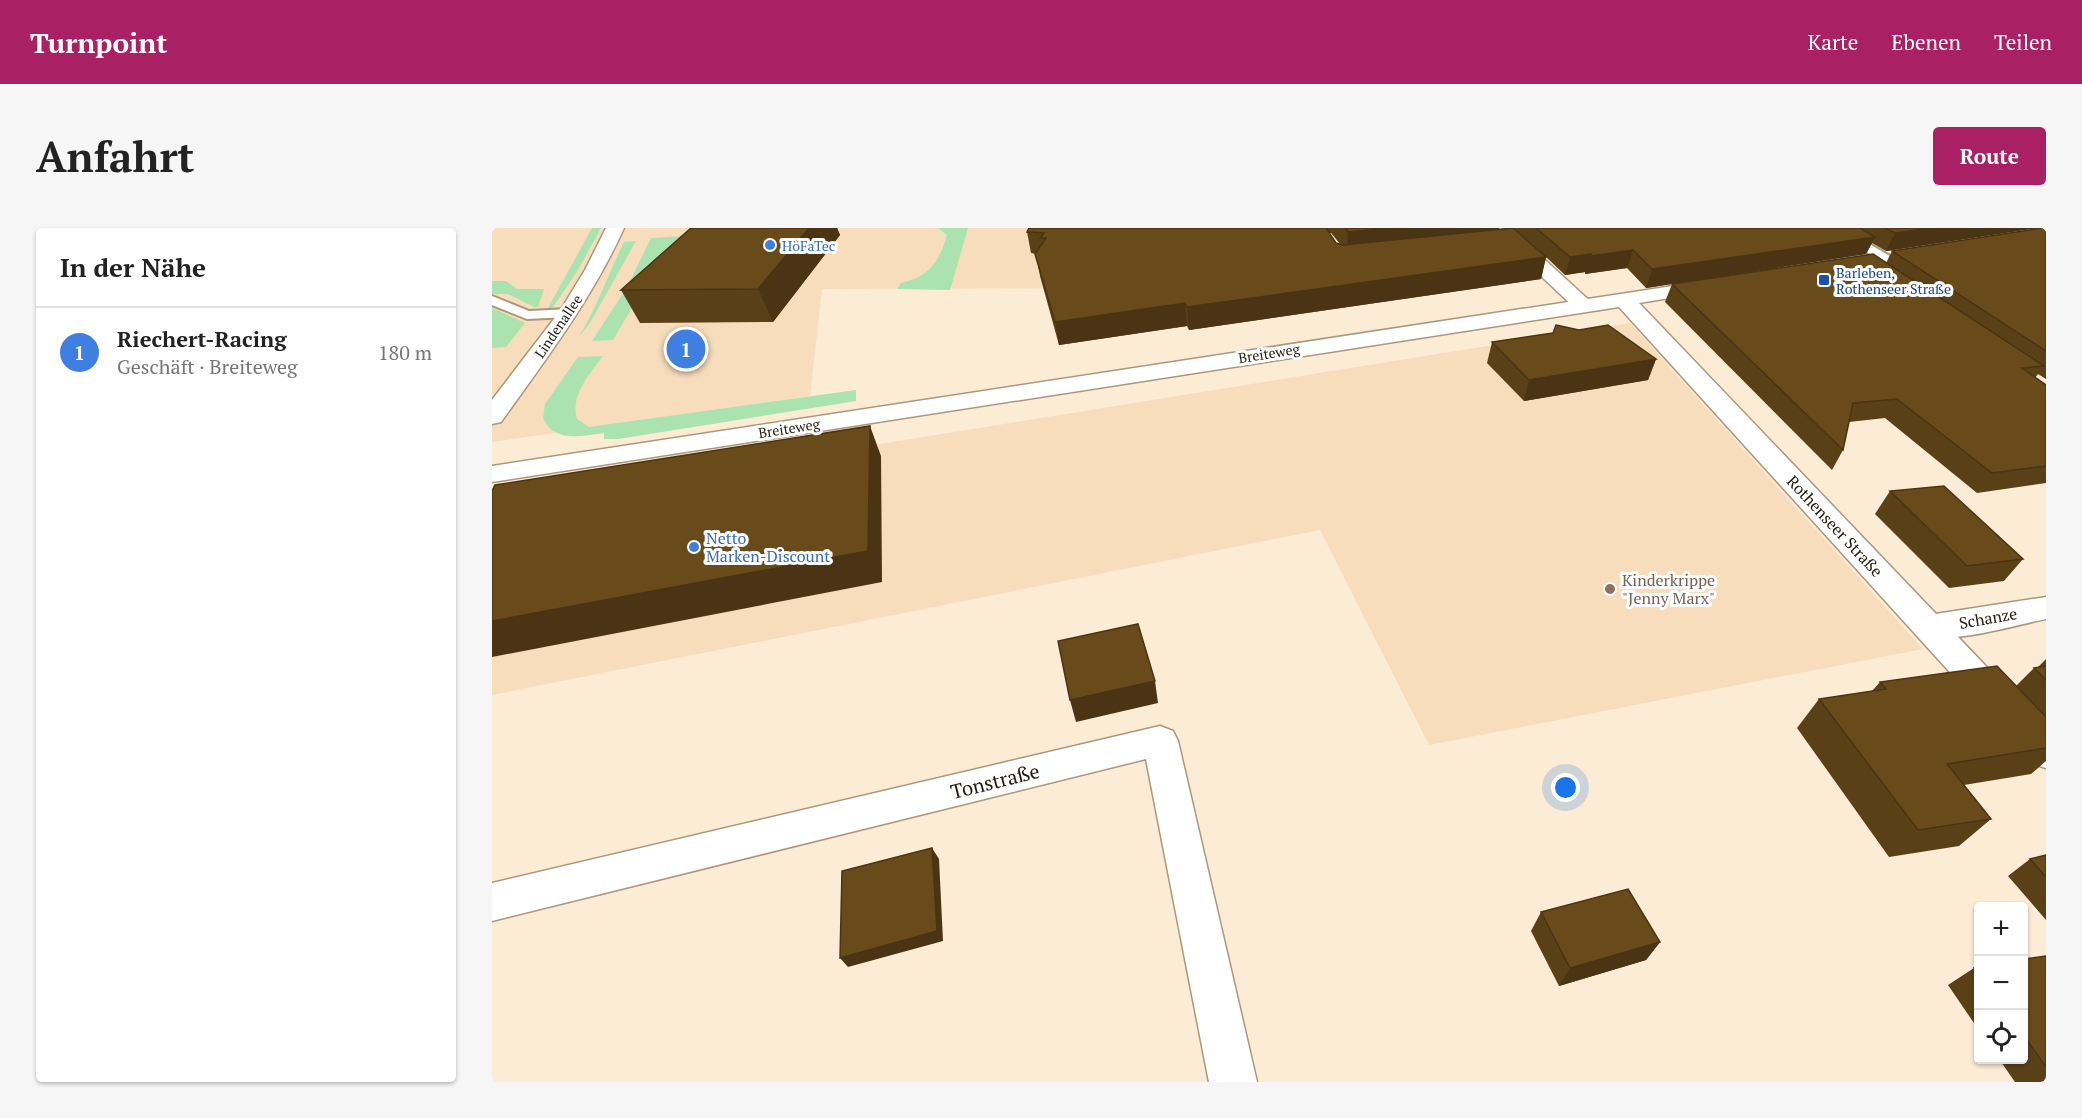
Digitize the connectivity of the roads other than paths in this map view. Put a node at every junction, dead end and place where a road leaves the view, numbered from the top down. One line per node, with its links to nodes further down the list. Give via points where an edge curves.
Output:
1 (615, 228): 11 (street, Lindenallee)
2 (1833, 228): 5 (lane)
3 (1495, 236): 10 (street, via 1514,242)
4 (1911, 255): 5 (street)
5 (1888, 259): 6 (street)
6 (1854, 264)
7 (1731, 283): 9 (street, Breiteweg)
8 (492, 300): 11 (lane, via 527,315)
9 (1624, 300): 10 (street, Breiteweg); 15 (street, Rothenseer Straße)
10 (1584, 306): 13 (street, Breiteweg)
11 (569, 313): 12 (street, Lindenallee)
12 (492, 417)
13 (492, 474)
14 (2046, 608): 15 (street, Schanze)
15 (1929, 627): 16 (street, Rothenseer Straße)
16 (2046, 753)
17 (492, 902): 18 (street, Tonstraße, via 1160,741)
18 (1233, 1082)

